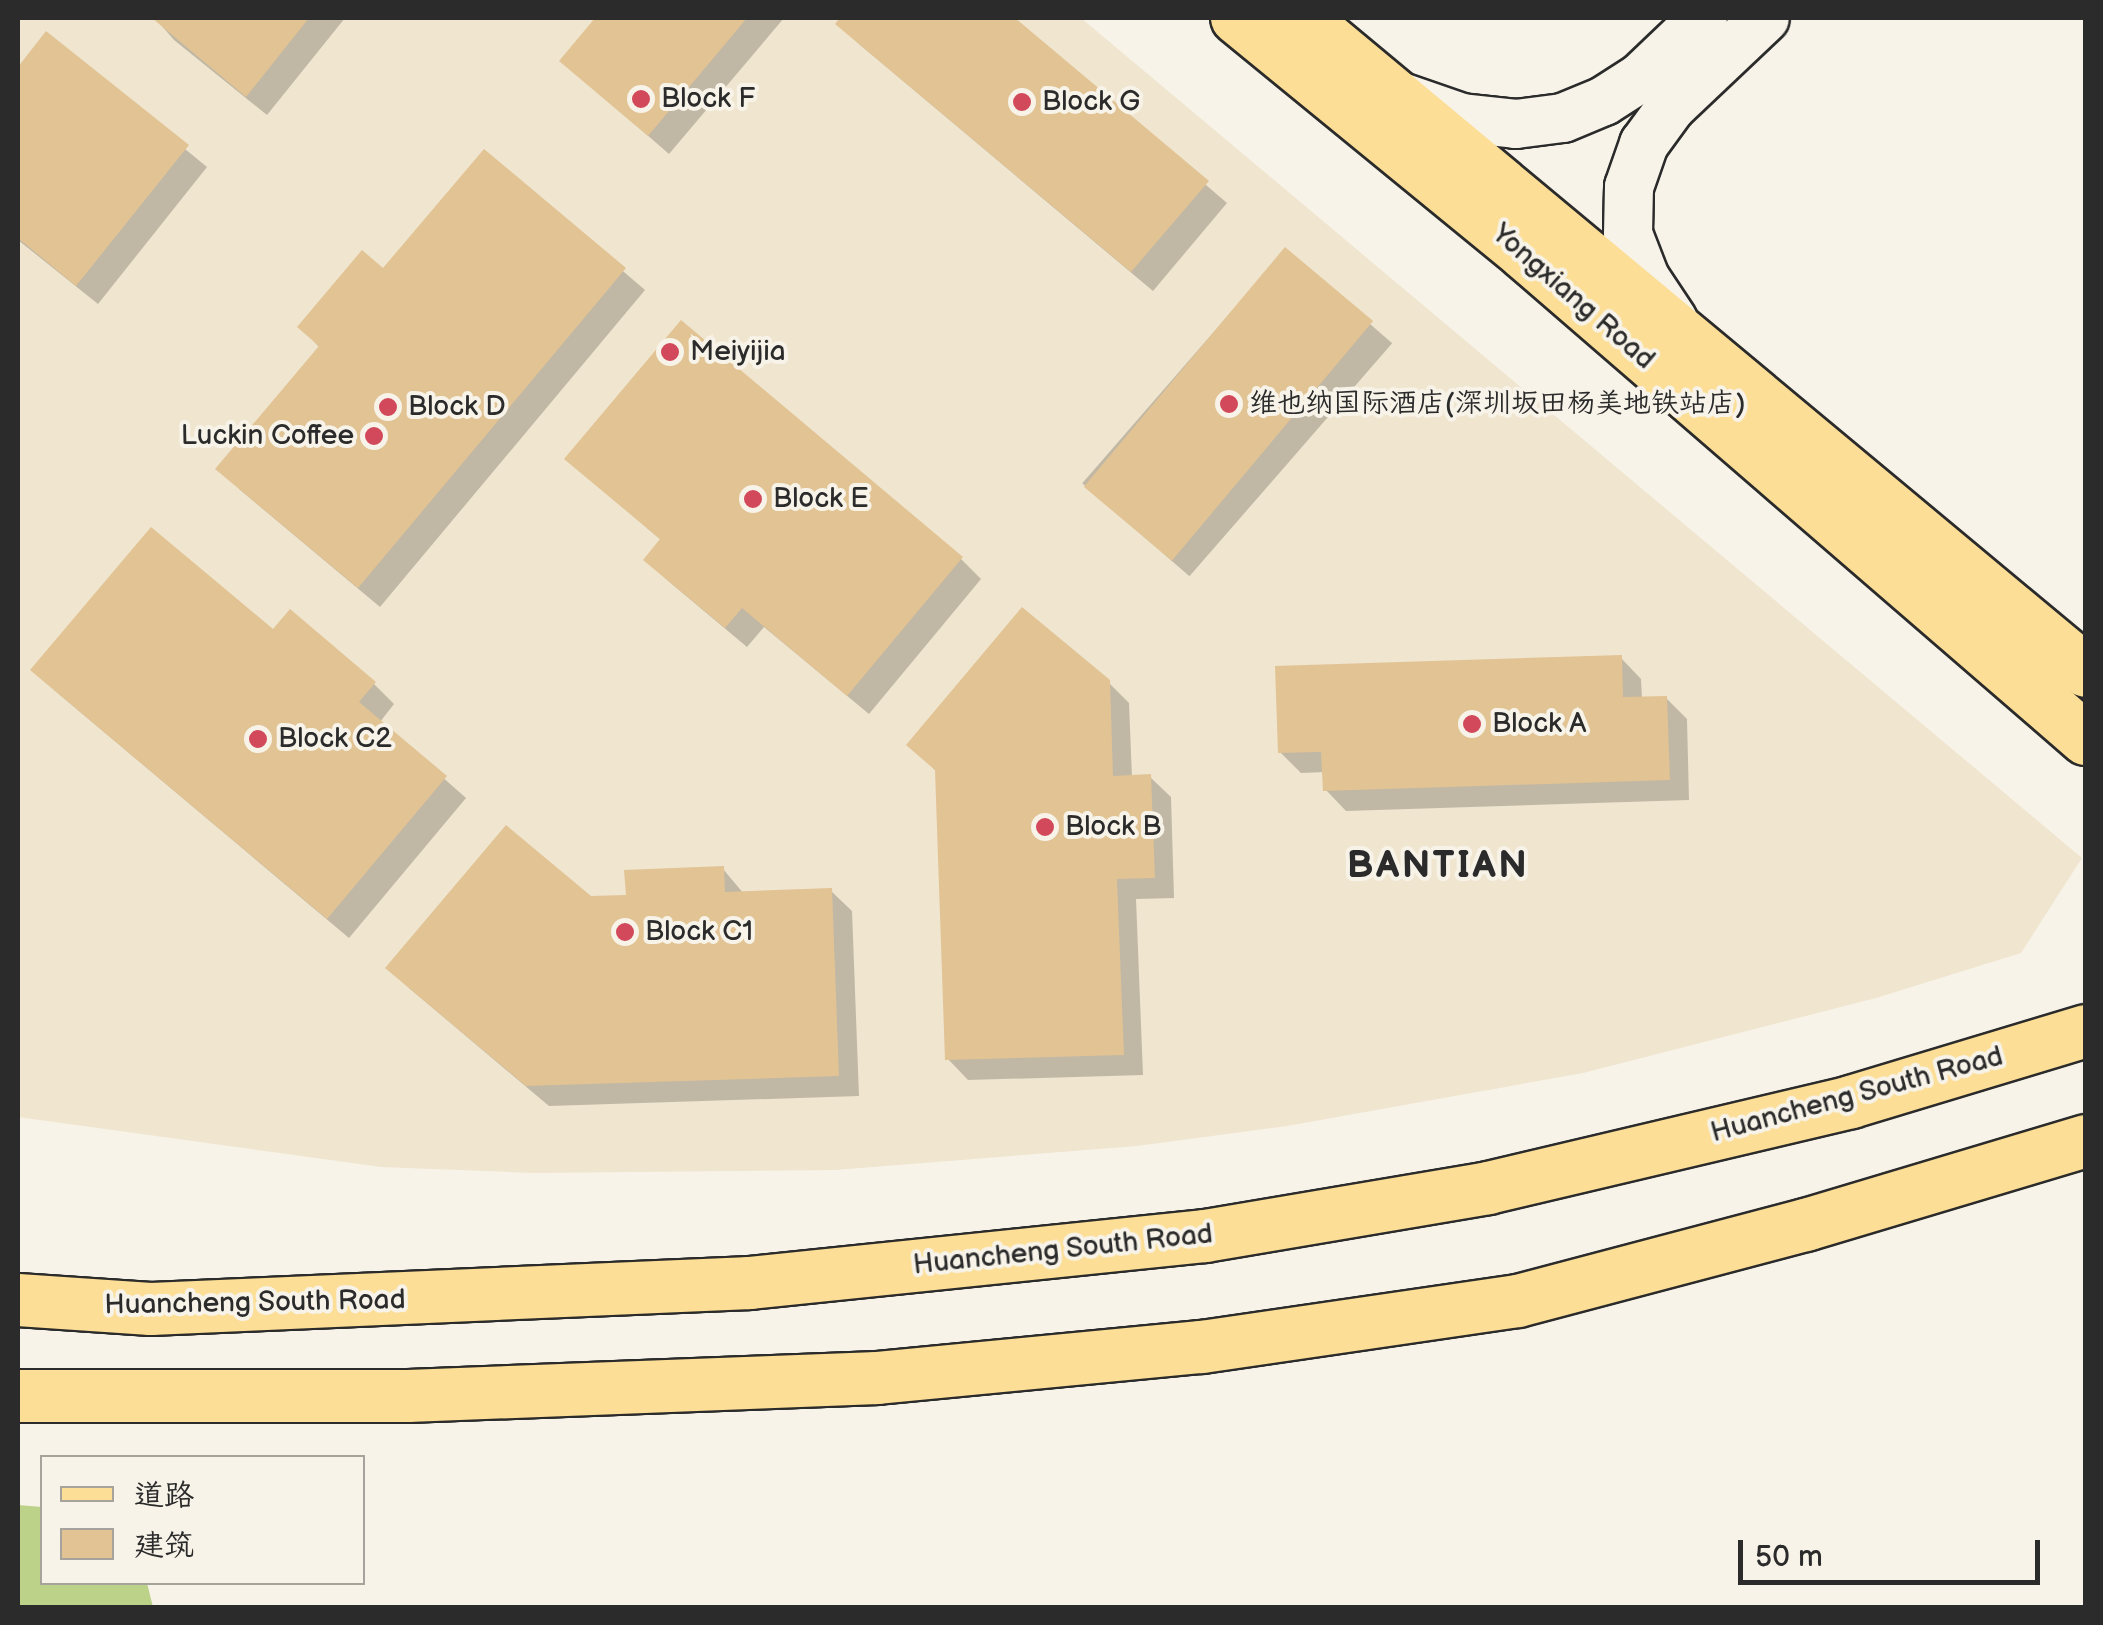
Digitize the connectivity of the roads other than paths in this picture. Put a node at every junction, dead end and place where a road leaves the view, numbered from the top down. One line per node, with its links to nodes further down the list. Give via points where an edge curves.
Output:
1 (1237, 18): 8 (main road, Yongxiang Road, via 1524,254)
2 (1302, 18): 5 (main road, Yongxiang Road)
3 (1704, 18): 5 (street, via 1640,78 1563,118 1516,124 1462,118)
4 (1765, 18): 6 (street, via 1670,107 1644,144 1629,188 1628,234 1645,278)
5 (1397, 96): 6 (main road, Yongxiang Road)
6 (1678, 327): 7 (main road, Yongxiang Road)
7 (2086, 670)
8 (2086, 739)
9 (2083, 1031): 11 (main road, Huancheng South Road, via 1850,1102 1488,1188 1205,1236 692,1286 151,1309)
10 (2086, 1141): 12 (main road, via 1806,1226 1518,1301 1202,1347 878,1378 408,1396)
11 (18, 1300)
12 (18, 1396)

